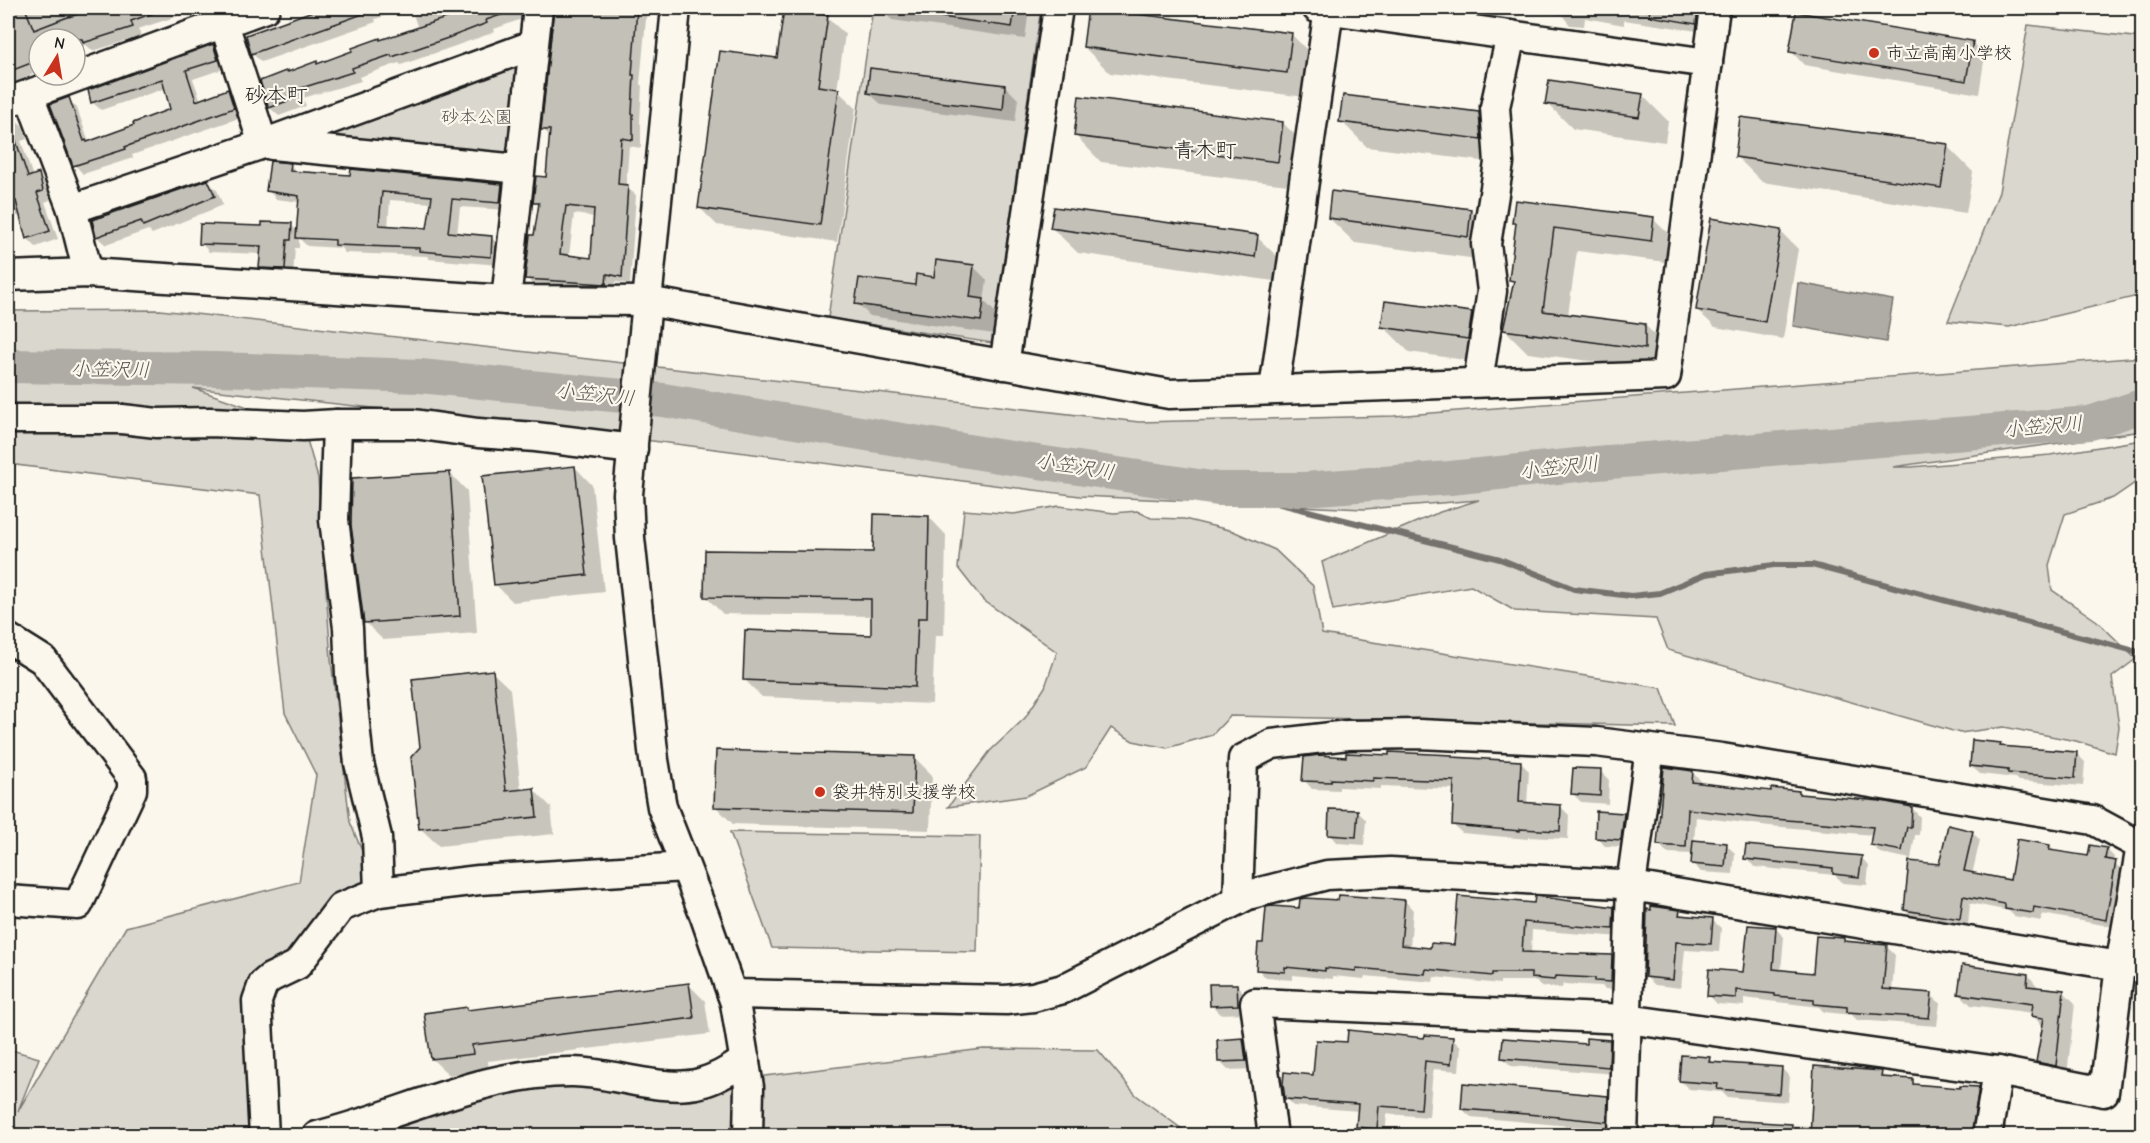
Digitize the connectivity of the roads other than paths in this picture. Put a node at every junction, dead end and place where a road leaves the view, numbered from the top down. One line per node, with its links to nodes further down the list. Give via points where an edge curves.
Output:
1 (265, 8): 7 (street)
2 (538, 8): 9 (street)
3 (676, 8): 18 (street)
4 (1058, 8): 19 (street)
5 (1323, 8): 8 (street); 21 (street)
6 (1715, 8): 10 (street)
7 (222, 14): 11 (street); 12 (street)
8 (1511, 34): 10 (street); 20 (street, via 1495,107 1499,163 1486,244 1492,291)
9 (533, 45): 12 (street); 13 (street)
10 (1708, 63): 20 (street, via 1666,376)
11 (18, 98): 14 (street)
12 (263, 144): 13 (street); 14 (street)
13 (520, 169): 17 (street)
14 (72, 209): 15 (street)
15 (88, 273): 16 (street); 17 (street)
16 (8, 276)
17 (506, 300): 18 (street)
18 (646, 309): 19 (street); 24 (street)
19 (1004, 365): 21 (street, via 1169,394)
20 (1478, 382): 21 (street)
21 (1274, 389)
22 (8, 418): 23 (street)
23 (337, 424): 24 (street, via 414,424); 29 (street, via 334,520 348,628 358,763 377,837)
24 (633, 449): 27 (street, via 628,494 630,538 654,760 662,807)
25 (8, 638): 30 (street, via 43,660 132,778 132,790 78,905)
26 (1650, 749): 28 (street); 31 (street, via 1596,742 1419,734 1347,735 1272,744 1243,759); 32 (street, via 2093,820 2141,846)
27 (685, 867): 29 (street, via 479,880); 33 (street)
28 (1631, 885): 31 (street, via 1356,873 1298,881); 32 (street); 34 (street)
29 (379, 892): 37 (street, via 341,907 297,964 263,984 256,1010)
30 (8, 900)
31 (1238, 900): 33 (street, via 1063,989 1033,997 1006,1000)
32 (2131, 963): 36 (street, via 2104,1092)
33 (732, 994): 35 (street)
34 (1628, 1019): 36 (street); 40 (street, via 1255,1003); 41 (street)
35 (745, 1060): 38 (street, via 700,1083 670,1085 574,1072 524,1075); 39 (street)
36 (1998, 1071): 42 (street)
37 (264, 1136)
38 (317, 1136)
39 (748, 1136)
40 (1273, 1136)
41 (1623, 1136)
42 (1987, 1136)

